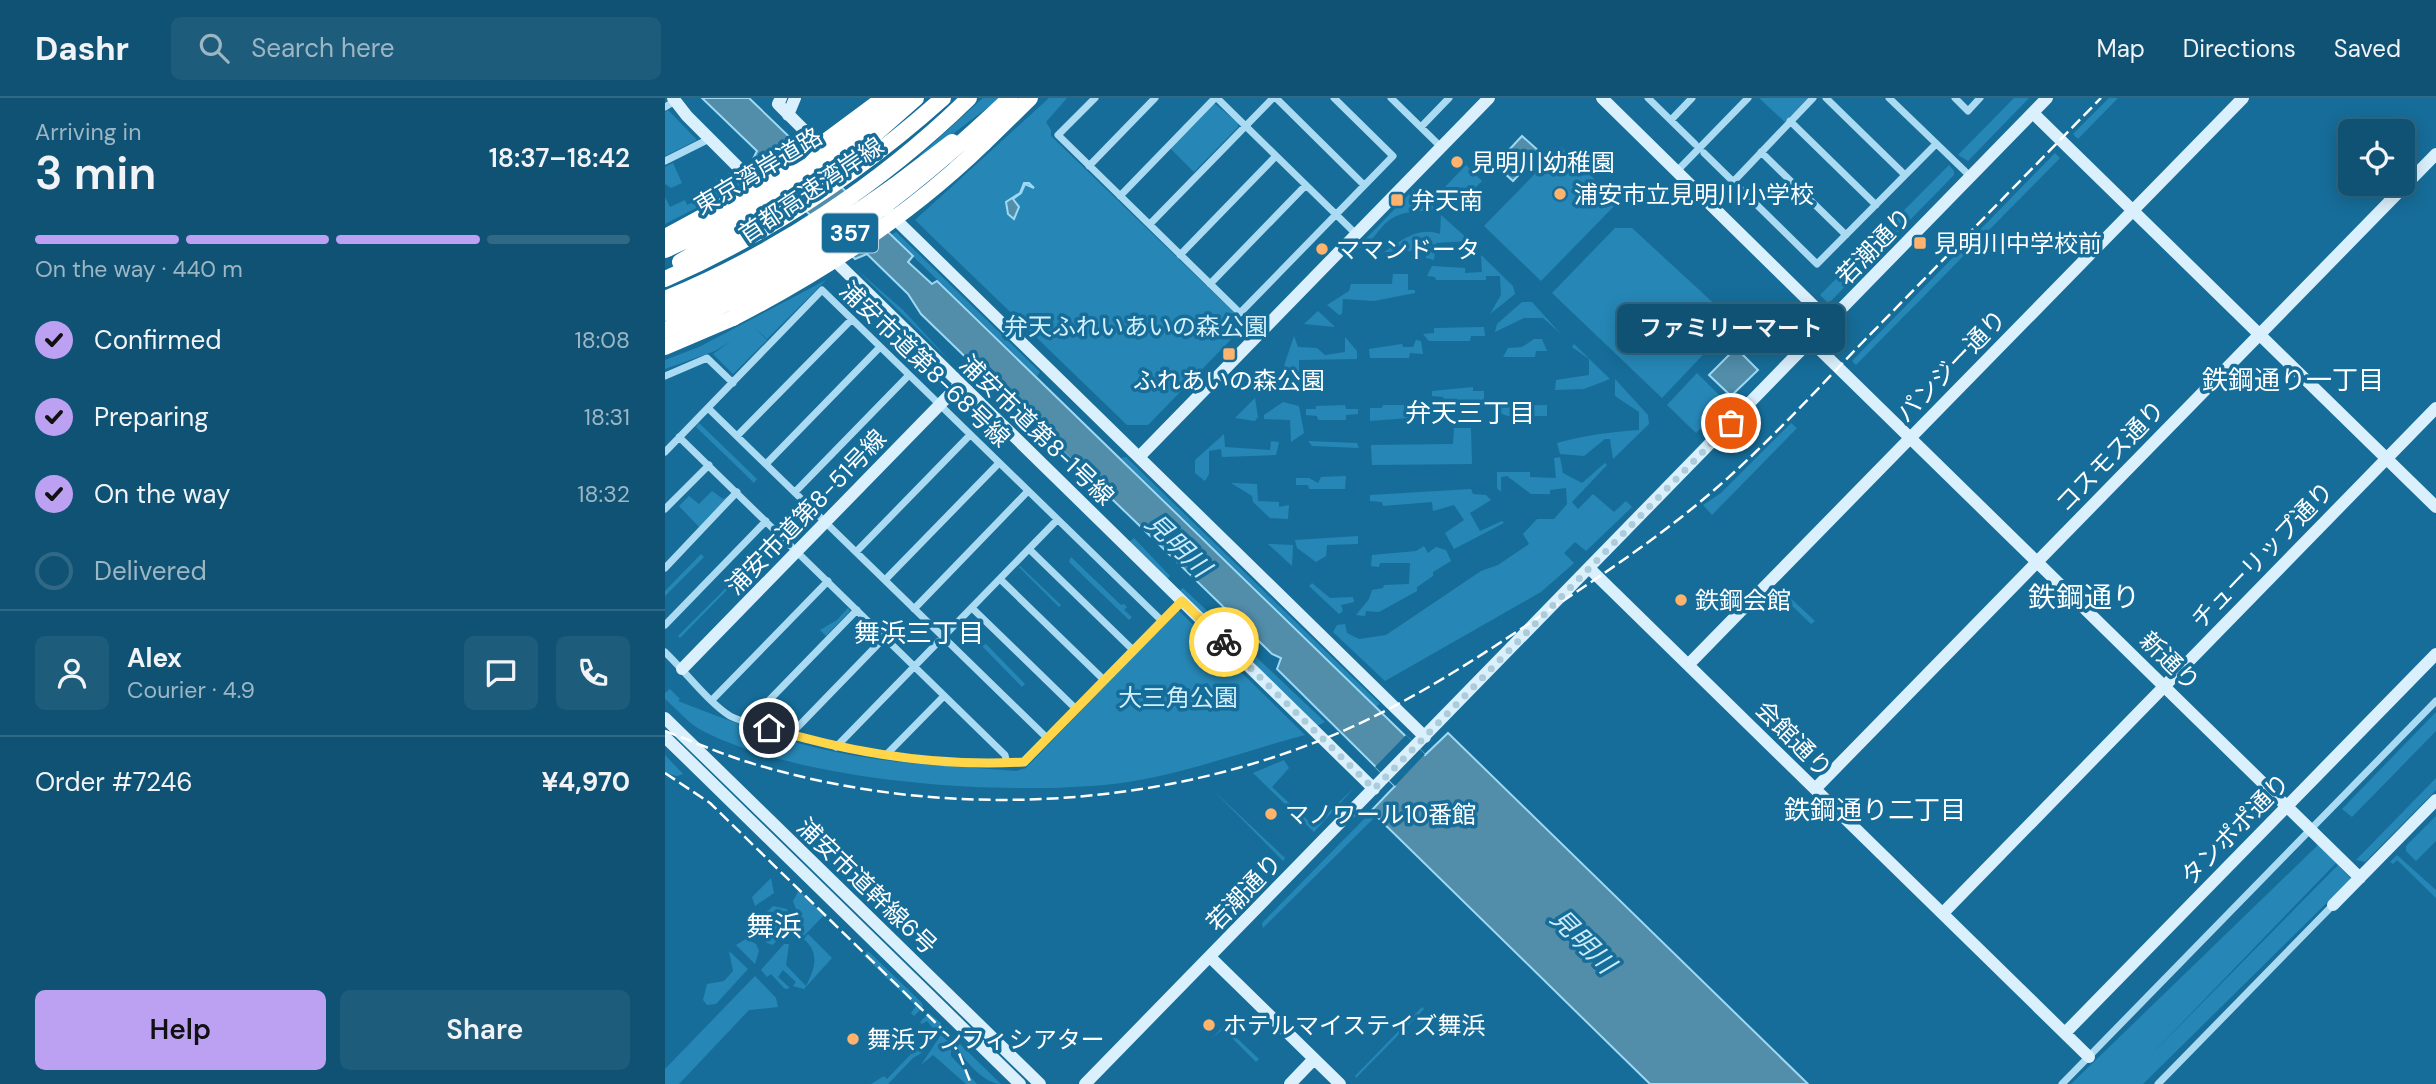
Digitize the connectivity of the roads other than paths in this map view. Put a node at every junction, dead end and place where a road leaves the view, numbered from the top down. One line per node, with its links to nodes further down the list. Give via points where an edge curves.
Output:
1 (795, 98): 31 (street)
2 (884, 98): 59 (highway, 東京湾岸道路, bridge, via 783,173)
3 (903, 98): 60 (highway, 東京湾岸道路, bridge, via 795,179)
4 (916, 98): 62 (highway, bridge, via 825,174 750,223)
5 (943, 98): 63 (highway, 首都高速湾岸線, bridge, via 818,197 738,245)
6 (969, 98): 65 (highway, 首都高速湾岸線, bridge, via 912,149 830,210 748,260)
7 (1009, 98): 66 (highway, bridge, via 795,253 720,293); 69 (highway, 357, bridge, via 934,167 844,237 773,280)
8 (1030, 98): 72 (highway, 357, bridge, via 935,187 859,244 733,318)
9 (1095, 98): 45 (street, via 1058,135)
10 (1155, 98): 45 (street)
11 (1216, 98): 34 (street); 52 (street)
12 (1274, 98): 34 (street); 51 (street)
13 (1334, 98): 51 (street, via 1393,156)
14 (1391, 98): 35 (street)
15 (1448, 98): 35 (street)
16 (1489, 98): 39 (street)
17 (1602, 98): 46 (street)
18 (1648, 98): 32 (street)
19 (1692, 98): 32 (street)
20 (1748, 98): 46 (street)
21 (1813, 98): 33 (street)
22 (1826, 98): 47 (street)
23 (1889, 98): 38 (street)
24 (1955, 98): 25 (street, via 1968,111)
25 (1980, 98)
26 (2047, 98): 30 (street, 若潮通り)
27 (2243, 98): 54 (street, パンジー通り)
28 (777, 100): 31 (street)
29 (671, 102): 36 (street, 浦安市道第8-1号線)
30 (2033, 113): 48 (street, 若潮通り); 54 (street)
31 (788, 115): 86 (street)
32 (1671, 120): 37 (street)
33 (1790, 121): 40 (street); 53 (street)
34 (1246, 125): 43 (street); 56 (street)
35 (1421, 127): 39 (street)
36 (709, 139): 44 (street); 77 (street, 浦安市道第8-1号線)
37 (1695, 144)
38 (1936, 144): 47 (street); 48 (street)
39 (1441, 147): 57 (street)
40 (1761, 152): 49 (street); 58 (street)
41 (1704, 153): 49 (street)
42 (2436, 154): 70 (street, コスモス通り)
43 (1276, 156): 50 (street); 61 (street)
44 (665, 161)
45 (1089, 166): 52 (street)
46 (1677, 171): 68 (street)
47 (1905, 175): 53 (street)
48 (1971, 177): 68 (street, 若潮通り)
49 (1733, 182): 58 (street, via 1817,264)
50 (1306, 185): 55 (street); 64 (street)
51 (1364, 185): 55 (street)
52 (1120, 196): 56 (street)
53 (1876, 205): 58 (street)
54 (2133, 211): 70 (street); 84 (street, パンジー通り)
55 (1336, 214): 57 (street); 64 (street, via 1240,313)
56 (1150, 224): 61 (street)
57 (1356, 234): 86 (street)
58 (1846, 235)
59 (665, 237)
60 (665, 250)
61 (1180, 255): 64 (street)
62 (665, 269)
63 (665, 279)
64 (1210, 284)
65 (665, 299)
66 (665, 313)
67 (852, 319): 73 (street, 浦安市道第8-68号線); 76 (street, 浦安市道第8-68号線, via 822,290); 82 (street)
68 (1831, 322): 71 (street, 若潮通り)
69 (665, 330)
70 (2258, 334): 87 (street); 102 (street, コスモス通り)
71 (1811, 341): 84 (street, 新通り); 104 (street, 若潮通り)
72 (665, 347)
73 (880, 347): 74 (street, 浦安市道第8-68号線); 89 (street)
74 (909, 375): 78 (street, 浦安市道第8-68号線); 93 (street)
75 (665, 376): 76 (street, via 707,358)
76 (733, 383): 79 (street, 浦安市道第8-68号線)
77 (960, 384): 78 (street, 浦安市道第8-51号線); 108 (street, 浦安市道第8-1号線)
78 (940, 405): 81 (street, 浦安市道第8-68号線); 98 (street, 浦安市道第8-51号線)
79 (708, 408): 82 (street); 83 (street, 浦安市道第8-68号線)
80 (2436, 408): 87 (street, チューリップ通り)
81 (970, 435): 88 (street, 浦安市道第8-68号線); 101 (street)
82 (737, 436): 89 (street)
83 (679, 437): 85 (street, 浦安市道第8-68号線); 90 (street)
84 (1910, 438): 102 (street, 新通り); 119 (street, パンジー通り)
85 (665, 452)
86 (1139, 457): 133 (street)
87 (2386, 459): 94 (street); 123 (street, チューリップ通り)
88 (999, 463): 91 (street, 浦安市道第8-68号線); 106 (street)
89 (766, 464): 93 (street)
90 (709, 465): 92 (street); 95 (street)
91 (1028, 491): 96 (street, 浦安市道第8-68号線); 110 (street)
92 (737, 492): 97 (street); 103 (street)
93 (795, 492): 98 (street)
94 (2436, 507)
95 (665, 509)
96 (1057, 520): 99 (street); 112 (street, 浦安市道第8-68号線)
97 (766, 522): 100 (street); 113 (street)
98 (825, 522): 100 (street, 浦安市道第8-51号線); 101 (street)
99 (1029, 549): 105 (street); 116 (street)
100 (797, 551): 107 (street); 121 (street, 浦安市道第8-51号線)
101 (856, 552): 106 (street)
102 (2038, 561): 123 (street, 新通り); 138 (street, コスモス通り)
103 (665, 568)
104 (1589, 568): 119 (street, 会館通り); 133 (street, 若潮通り)
105 (1000, 579): 109 (street); 122 (street)
106 (885, 580): 110 (street)
107 (828, 581): 111 (street); 125 (street)
108 (1182, 601): 112 (street); 137 (street, 浦安市道第8-1号線)
109 (972, 608): 115 (street); 127 (street)
110 (914, 609): 115 (street)
111 (857, 610): 114 (street); 129 (street)
112 (1162, 621): 116 (street)
113 (665, 625)
114 (885, 637): 120 (street); 130 (street)
115 (943, 637): 120 (street); 132 (street)
116 (1133, 650): 122 (street)
117 (665, 652): 121 (street)
118 (2436, 654): 140 (street, タンポポ通り)
119 (1689, 664): 138 (street, 会館通り)
120 (915, 666): 124 (street); 134 (street)
121 (682, 669): 125 (street)
122 (1104, 680): 127 (street)
123 (2164, 685): 140 (street, 新通り); 144 (street, チューリップ通り)
124 (944, 696): 135 (street); 136 (street, via 1005,755)
125 (713, 699): 129 (street, via 730,716)
126 (2436, 701): 141 (street)
127 (1076, 709): 132 (street)
128 (665, 718): 150 (street, 浦安市道幹線6号)
129 (748, 722): 130 (street)
130 (790, 735): 134 (street)
131 (665, 737): 149 (street, 浦安市道幹線6号)
132 (1047, 738): 136 (street, via 1024,762)
133 (1421, 740): 137 (street, 若潮通り)
134 (836, 747): 135 (street)
135 (887, 754): 136 (street)
136 (1007, 763)
137 (1374, 789): 145 (street, 若潮通り)
138 (1815, 789): 144 (street, 会館通り)
139 (2436, 800): 142 (street)
140 (2286, 806): 141 (street, 新通り); 146 (street, タンポポ通り)
141 (2311, 830): 142 (street, 新通り); 147 (street)
142 (2360, 878): 143 (street)
143 (2333, 905): 155 (street)
144 (1943, 913): 146 (street, 会館通り)
145 (1210, 957): 148 (street); 151 (street, 若潮通り)
146 (2065, 1033): 147 (street, 会館通り)
147 (2089, 1057): 154 (street)
148 (1314, 1059): 152 (street); 153 (street)
149 (1020, 1084)
150 (1040, 1084)
151 (1085, 1084)
152 (1290, 1084)
153 (1340, 1084)
154 (2062, 1084)
155 (2158, 1084)

